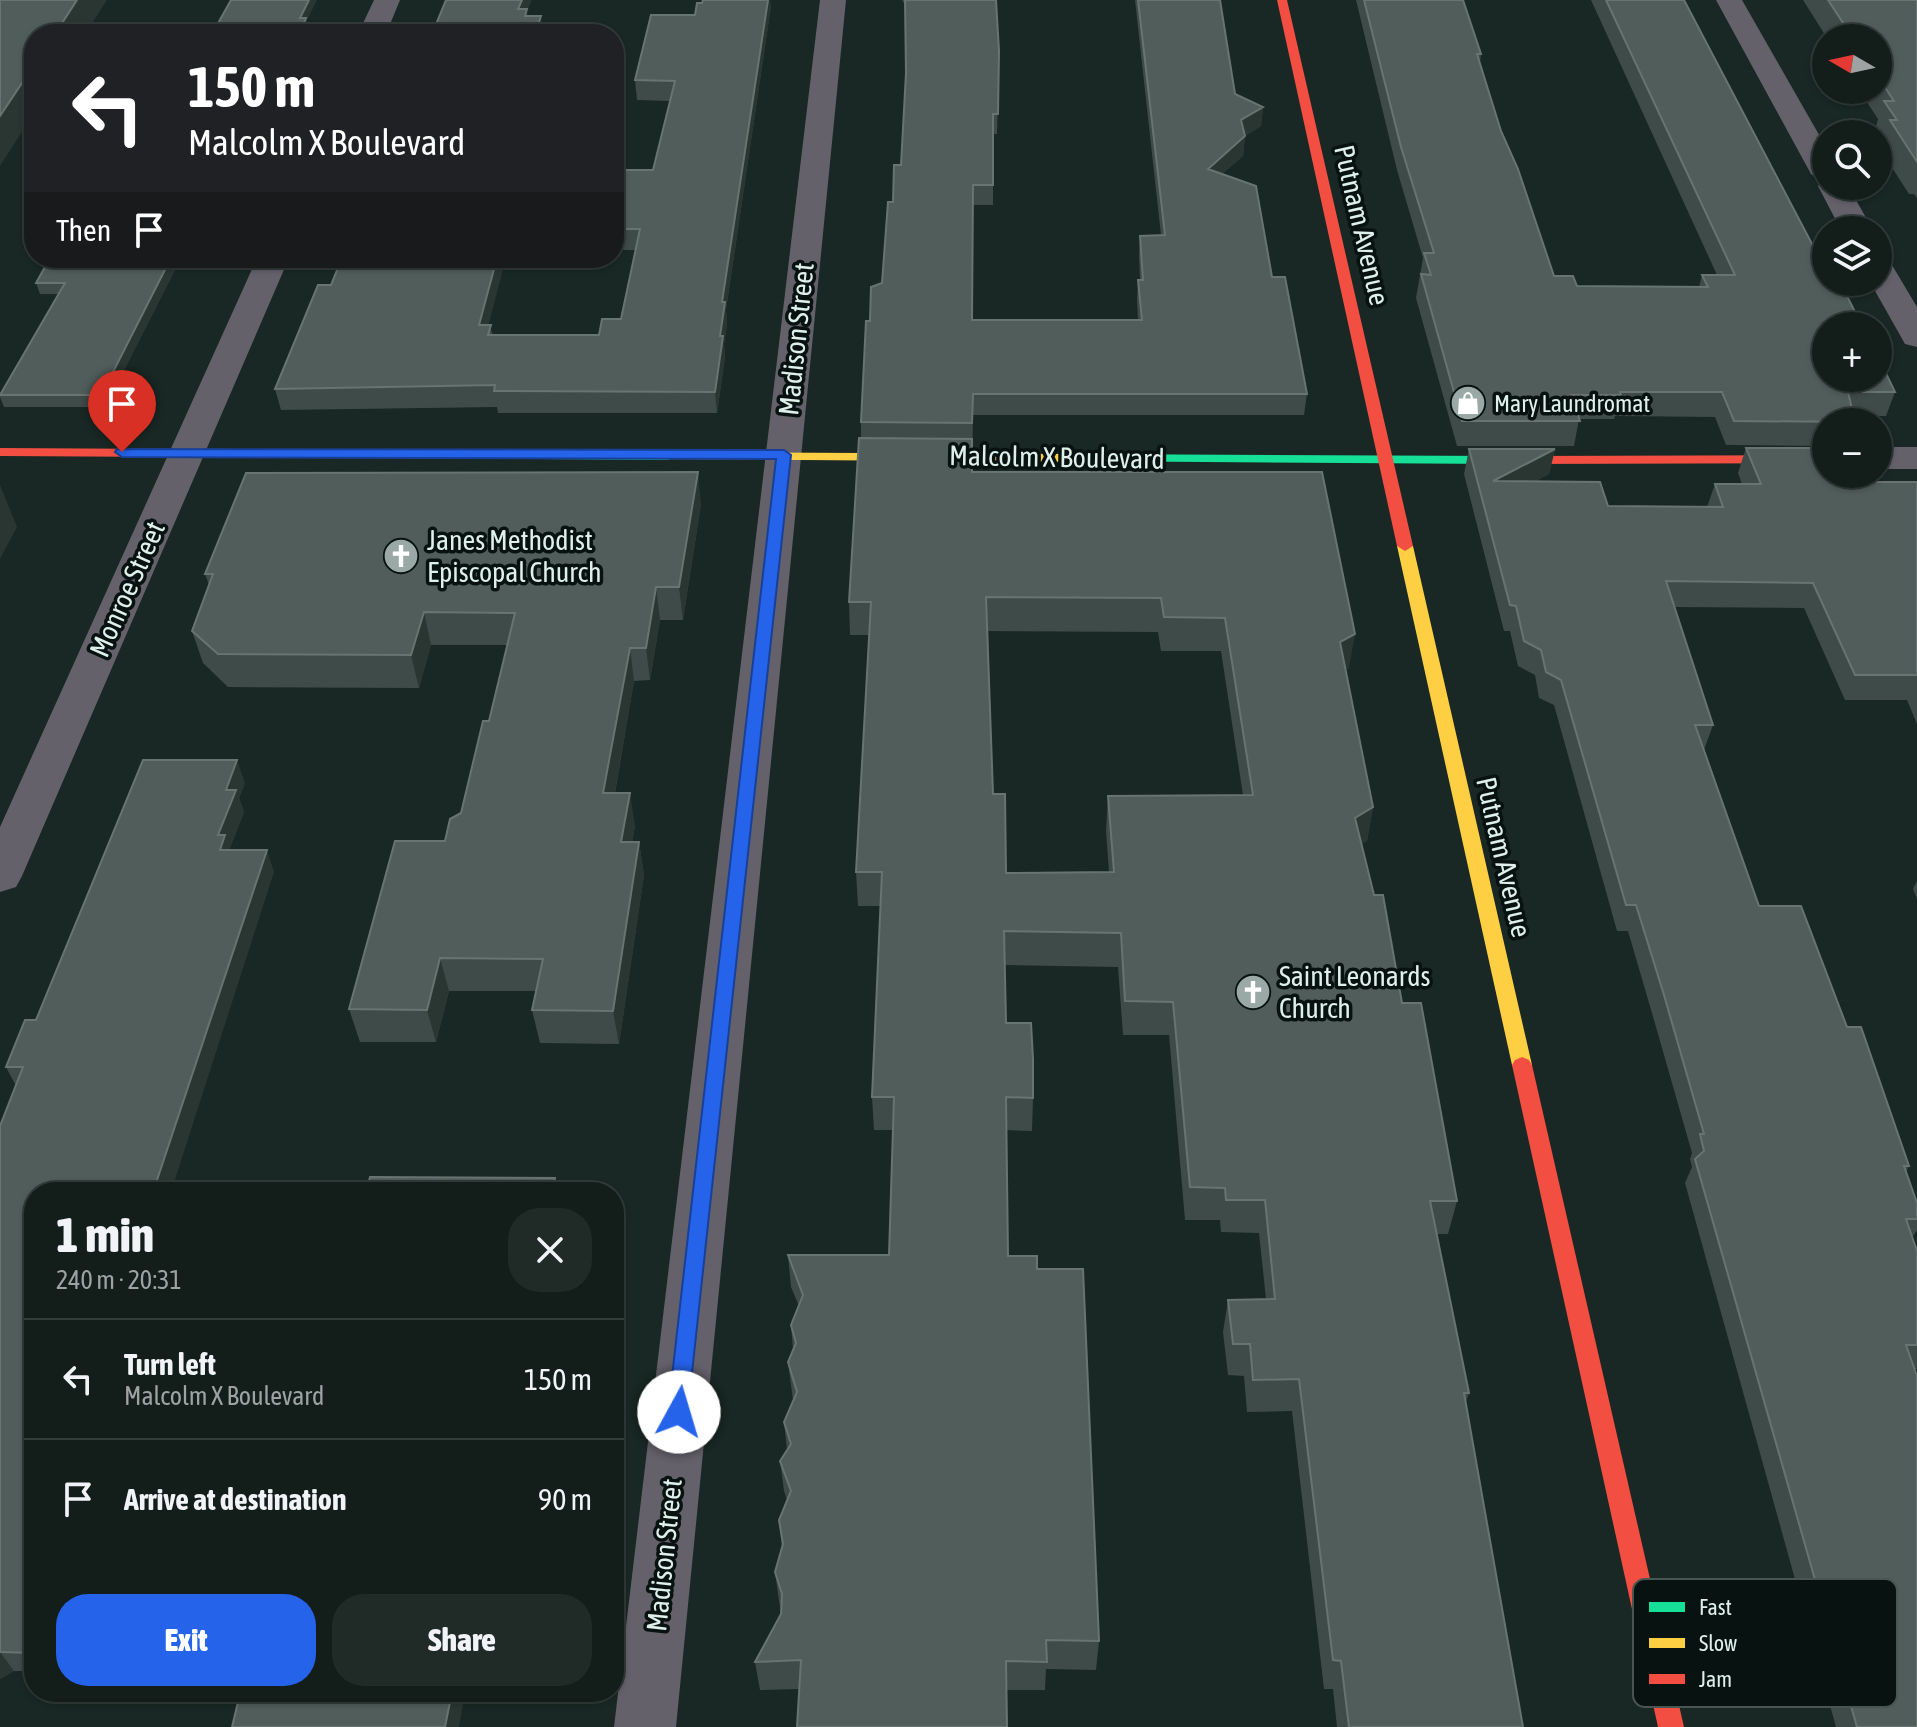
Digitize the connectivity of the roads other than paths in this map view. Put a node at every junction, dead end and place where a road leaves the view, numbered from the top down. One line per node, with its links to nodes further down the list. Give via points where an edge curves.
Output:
1 (387, 0): 5 (street)
2 (833, 0): 12 (street, Madison Street)
3 (1282, 0): 16 (street, Putnam Avenue)
4 (1729, 0): 6 (street)
5 (376, 24)
6 (1812, 149)
7 (269, 268): 11 (street, Monroe Street)
8 (1892, 292): 9 (street)
9 (1917, 337)
10 (0, 452): 11 (street, Malcolm X Boulevard)
11 (187, 453): 12 (street, Malcolm X Boulevard); 17 (street, Monroe Street)
12 (784, 455): 16 (street, Malcolm X Boulevard); 20 (street, Madison Street)
13 (1892, 458): 14 (street)
14 (1917, 458)
15 (1812, 459): 16 (street, Malcolm X Boulevard)
16 (1386, 460): 18 (street, Putnam Avenue)
17 (0, 876)
18 (1638, 1579)
19 (1667, 1707): 21 (street, Putnam Avenue)
20 (645, 1727)
21 (1671, 1727)

